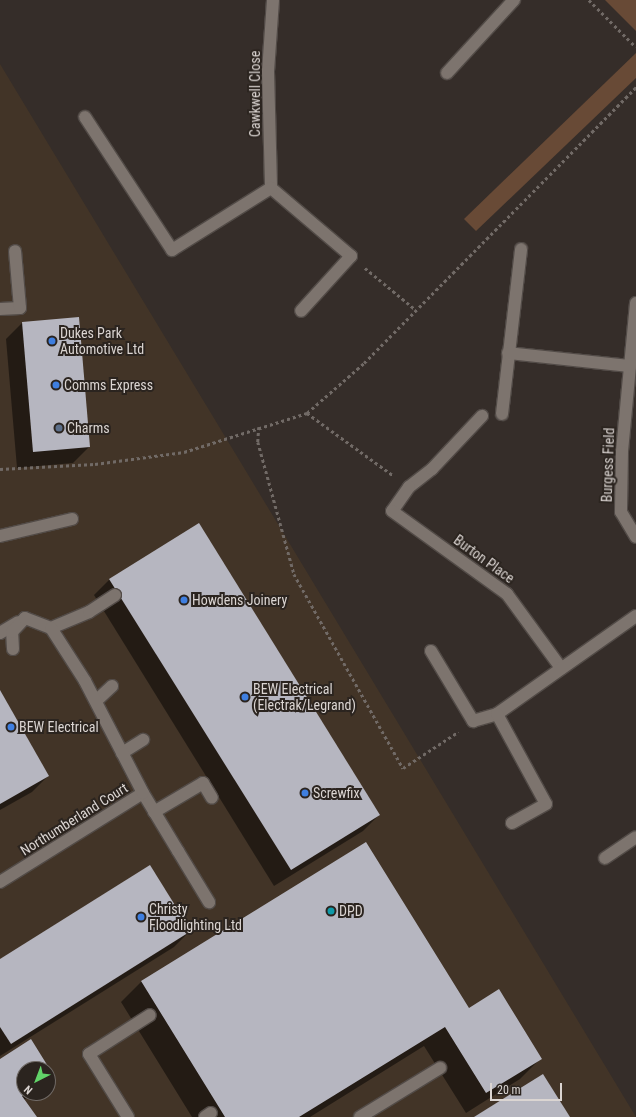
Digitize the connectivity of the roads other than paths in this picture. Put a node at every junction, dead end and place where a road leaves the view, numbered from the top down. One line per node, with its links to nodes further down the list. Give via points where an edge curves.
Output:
1 (273, 0): 5 (street, Cawkwell Close, via 268,71)
2 (514, 0): 3 (street)
3 (447, 73)
4 (85, 118): 5 (street, via 172,250)
5 (271, 188): 10 (street, via 351,256)
6 (521, 249): 11 (street)
7 (15, 251): 9 (street, via 20,308)
8 (636, 303): 12 (street, Burgess Field)
9 (0, 309)
10 (301, 311)
11 (508, 353): 12 (street); 14 (street)
12 (630, 366): 13 (street, Burgess Field)
13 (632, 390): 18 (street, Burgess Field, via 621,512)
14 (502, 414)
15 (482, 416): 26 (street, Burton Place, via 432,469 409,487 392,511 508,594)
16 (72, 519): 17 (street)
17 (0, 536)
18 (636, 537)
19 (116, 595): 22 (street, via 89,612)
20 (636, 616): 26 (street)
21 (25, 618): 22 (street); 23 (street); 24 (street, via 12,632)
22 (51, 628): 28 (street, Northumberland Court)
23 (0, 633)
24 (13, 649)
25 (431, 651): 29 (street, via 474,721)
26 (561, 668): 29 (street)
27 (112, 686): 28 (street)
28 (96, 701): 31 (street, Northumberland Court)
29 (497, 714): 35 (street, via 546,804)
30 (143, 740): 31 (street)
31 (122, 753): 32 (street, Northumberland Court)
32 (143, 793): 34 (street, Northumberland Court); 38 (street, Northumberland Court)
33 (212, 798): 34 (street, via 203,782)
34 (154, 812): 39 (street, Northumberland Court)
35 (512, 823)
36 (636, 837): 37 (street)
37 (605, 858)
38 (0, 882)
39 (209, 902)
40 (150, 1015): 42 (street, via 89,1054)
41 (440, 1068): 43 (street)
42 (128, 1117)
43 (360, 1117)

